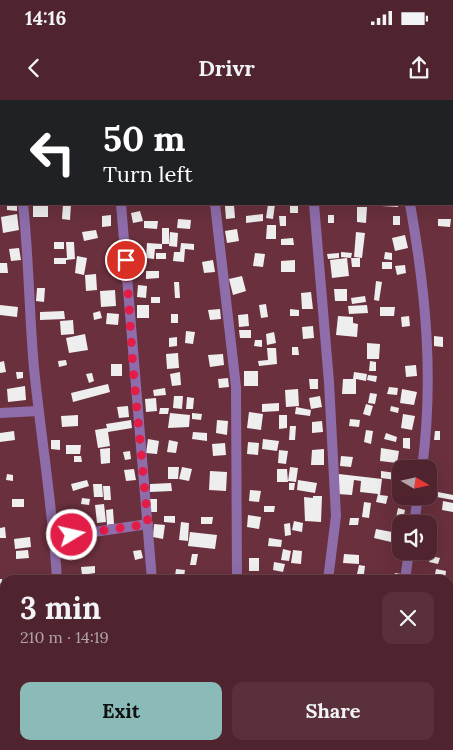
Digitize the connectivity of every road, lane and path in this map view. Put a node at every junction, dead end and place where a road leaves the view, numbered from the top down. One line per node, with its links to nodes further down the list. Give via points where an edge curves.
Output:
1 (23, 205): 6 (street)
2 (121, 205): 9 (street)
3 (215, 205): 14 (street, via 236,387)
4 (314, 205): 15 (street, via 336,516)
5 (410, 205): 8 (street, via 422,273 429,398)
6 (38, 410): 7 (street); 10 (street)
7 (0, 413)
8 (423, 460)
9 (148, 524): 10 (street); 13 (street)
10 (53, 538): 12 (street)
11 (408, 560): 16 (street)
12 (57, 575)
13 (152, 575)
14 (237, 575)
15 (329, 575)
16 (406, 575)

